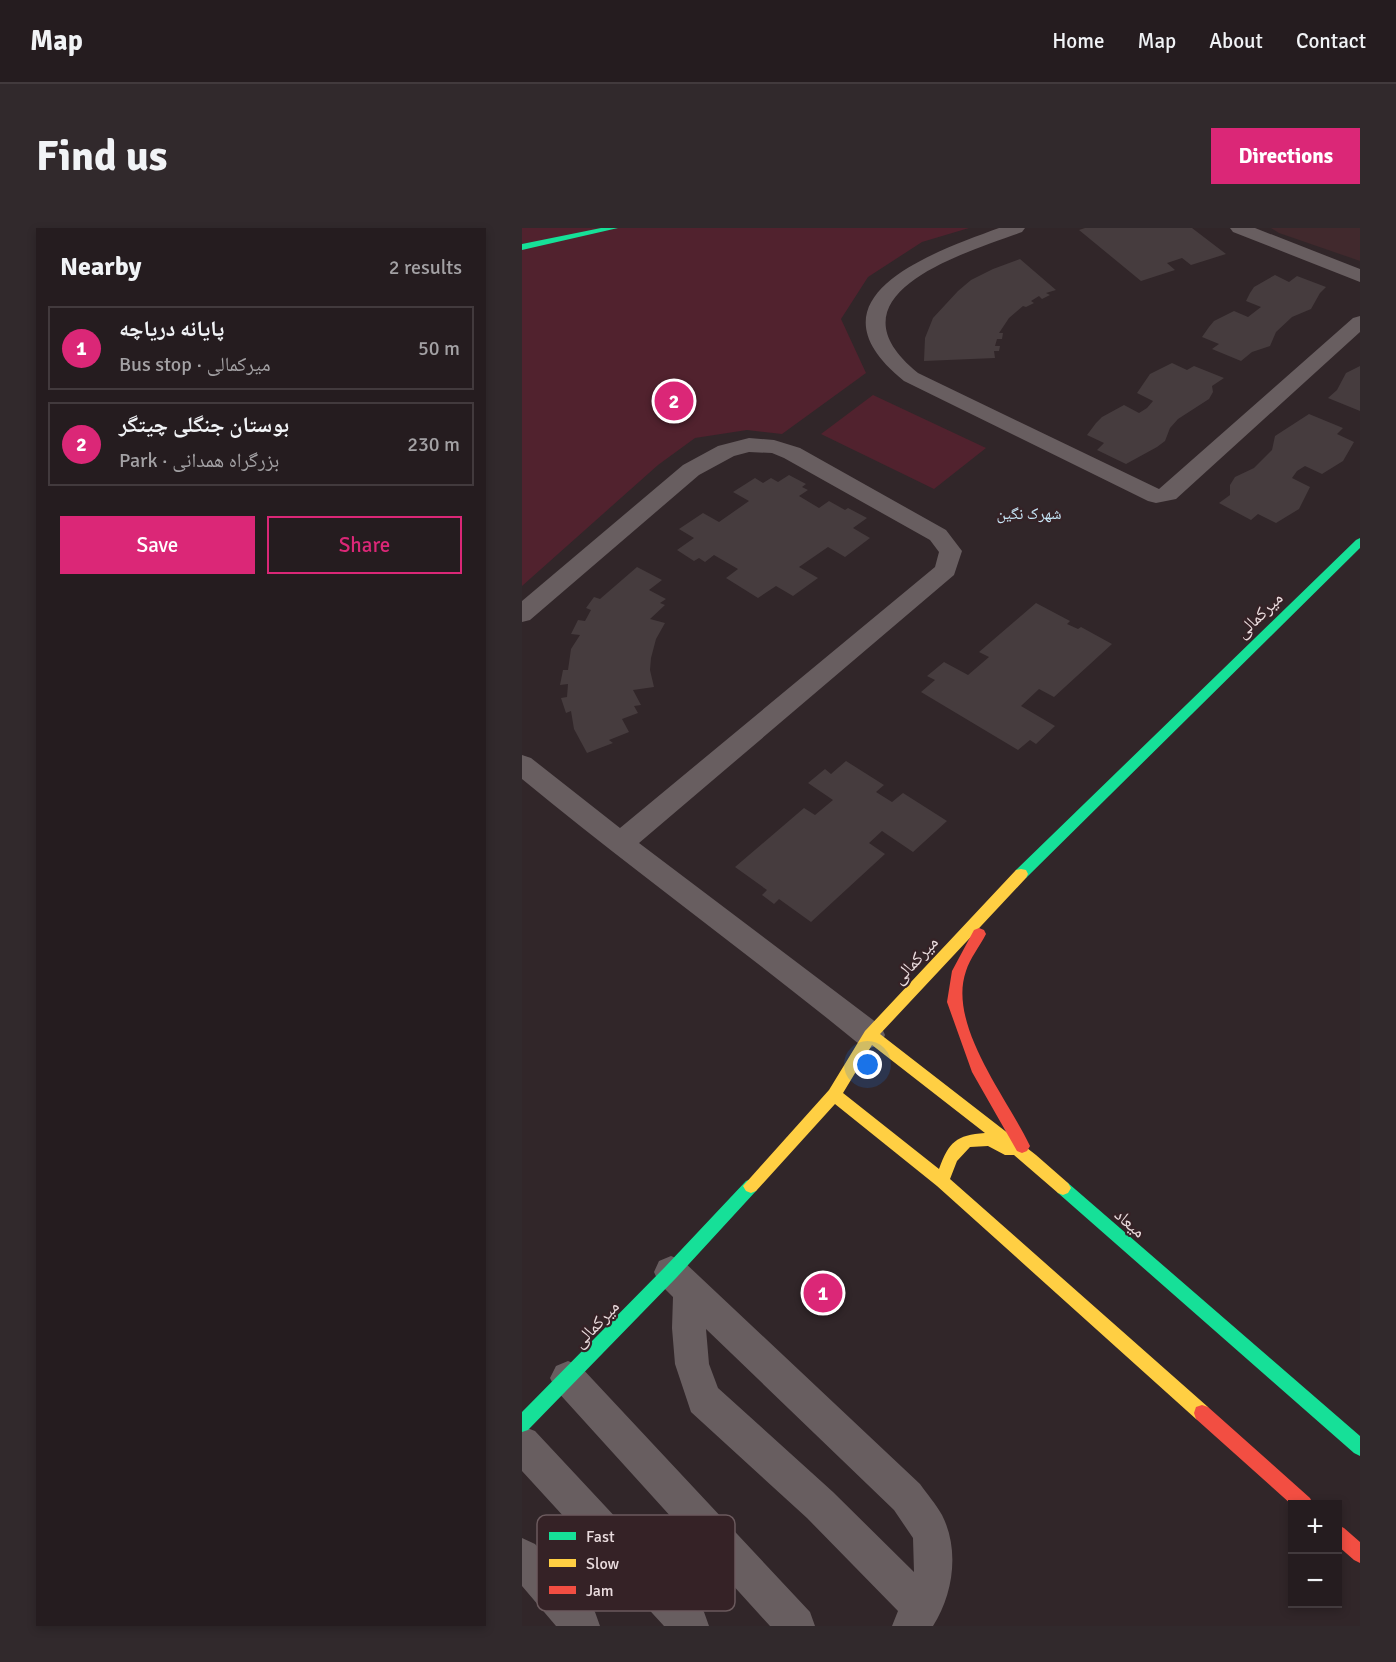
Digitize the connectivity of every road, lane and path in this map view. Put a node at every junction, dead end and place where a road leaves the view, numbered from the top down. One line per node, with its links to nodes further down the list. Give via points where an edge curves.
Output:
1 (614, 228): 4 (main road)
2 (1017, 228): 6 (street, via 919,267 899,281 886,292 877,308 877,338 910,377 1156,496 1168,494)
3 (1239, 228): 5 (street)
4 (522, 247)
5 (1360, 276)
6 (1360, 322)
7 (1360, 542): 11 (main road, میرکمالی)
8 (522, 614): 10 (street, via 691,470 726,451 749,445 792,453 938,535 951,551 946,570)
9 (522, 765): 10 (street)
10 (619, 844): 12 (street, via 794,973)
11 (1004, 890): 12 (main road, میرکمالی); 14 (main road, via 959,971 954,1002 979,1072)
12 (870, 1035): 13 (main road, میرکمالی); 14 (main road, میعاد)
13 (834, 1095): 15 (main road); 16 (main road, میرکمالی)
14 (1030, 1160): 15 (main road, via 990,1139 966,1141 951,1157); 20 (main road, میعاد)
15 (942, 1181): 21 (main road)
16 (680, 1282): 17 (main road, میرکمالی); 31 (street, via 693,1364 704,1399 820,1505); 31 (street, via 907,1497 932,1535 934,1572)
17 (568, 1378): 18 (main road, میرکمالی); 23 (street)
18 (522, 1424)
19 (522, 1444): 22 (street)
20 (1360, 1447)
21 (1300, 1500)
22 (588, 1515)
23 (694, 1515)
24 (1342, 1538): 25 (main road)
25 (1360, 1554)
26 (522, 1557): 28 (street)
27 (735, 1560): 34 (street)
28 (537, 1575)
29 (568, 1611): 32 (street)
30 (676, 1611): 33 (street)
31 (917, 1617)
32 (581, 1626)
33 (690, 1626)
34 (796, 1626)

